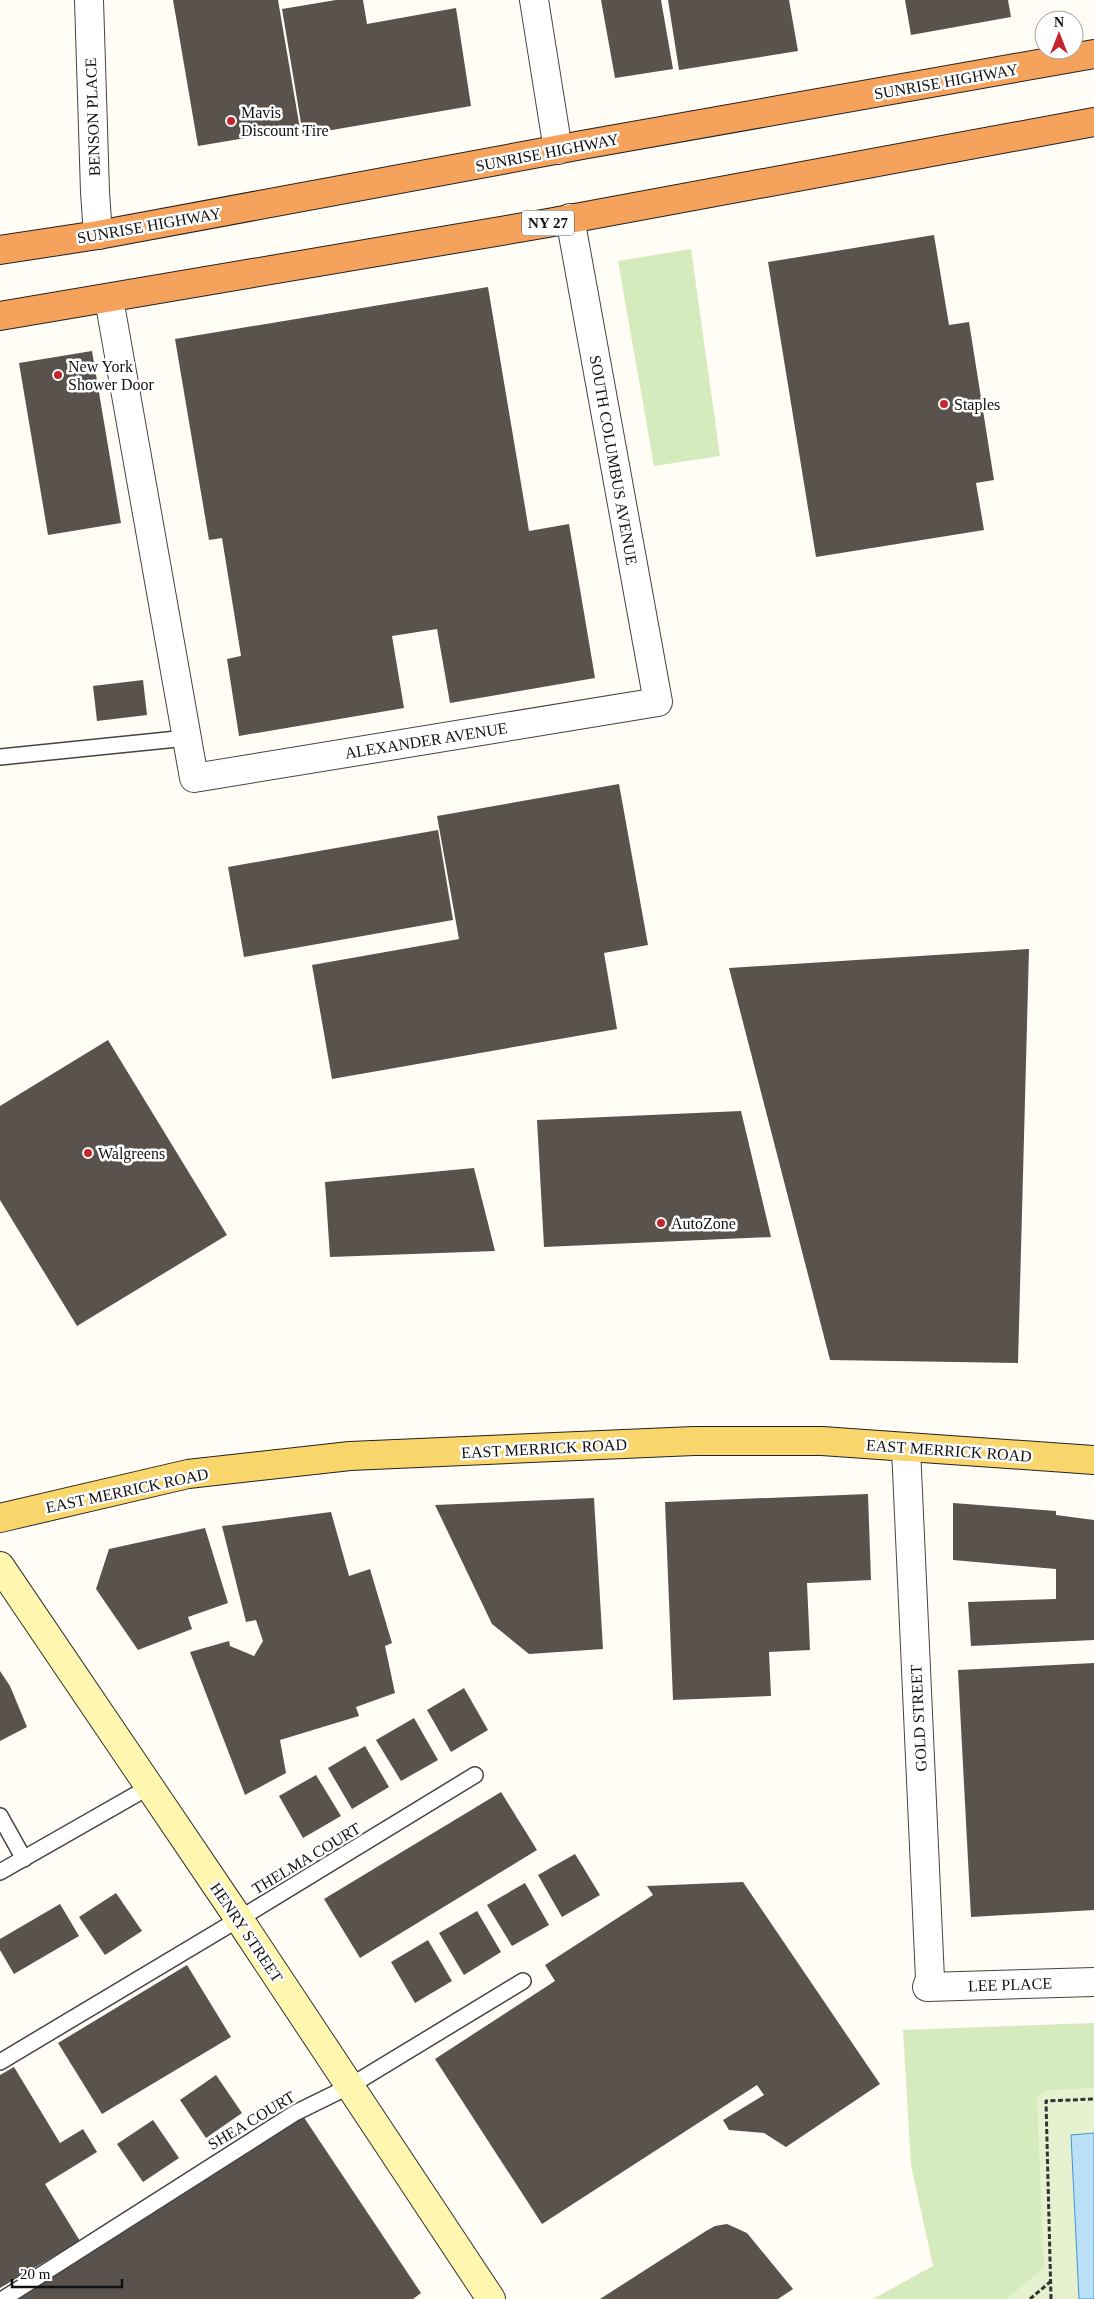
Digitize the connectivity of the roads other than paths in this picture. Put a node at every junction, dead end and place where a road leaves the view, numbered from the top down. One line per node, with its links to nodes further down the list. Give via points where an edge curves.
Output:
1 (89, 0): 7 (street, BENSON PLACE)
2 (534, 0): 5 (street)
3 (1094, 54): 5 (highway, SUNRISE HIGHWAY)
4 (1094, 122): 6 (highway, NY 27)
5 (558, 150): 7 (highway, SUNRISE HIGHWAY)
6 (570, 218): 9 (highway, NY 27); 11 (street, SOUTH COLUMBUS AVENUE)
7 (98, 235): 8 (highway, SUNRISE HIGHWAY)
8 (0, 250)
9 (109, 299): 10 (highway, NY 27); 12 (street)
10 (0, 316)
11 (658, 702): 12 (street, ALEXANDER AVENUE, via 194,778)
12 (187, 738): 13 (lane)
13 (0, 757)
14 (906, 1448): 15 (main road, EAST MERRICK ROAD); 16 (main road, EAST MERRICK ROAD, via 822,1442 694,1441 350,1456 188,1474); 26 (street, GOLD STREET, via 930,1969)
15 (1094, 1460)
16 (0, 1518)
17 (0, 1566): 19 (main road, HENRY STREET)
18 (475, 1775): 23 (lane, THELMA COURT)
19 (149, 1787): 21 (lane); 23 (main road, HENRY STREET)
20 (0, 1816): 21 (lane)
21 (24, 1859): 22 (lane)
22 (0, 1872)
23 (239, 1919): 27 (lane, THELMA COURT); 28 (main road, HENRY STREET)
24 (523, 1981): 28 (lane, SHEA COURT)
25 (1094, 1982): 26 (street, LEE PLACE)
26 (927, 1987)
27 (0, 2062)
28 (350, 2086): 29 (lane, SHEA COURT, via 294,2112); 30 (main road, HENRY STREET)
29 (3, 2299)
30 (492, 2299)

